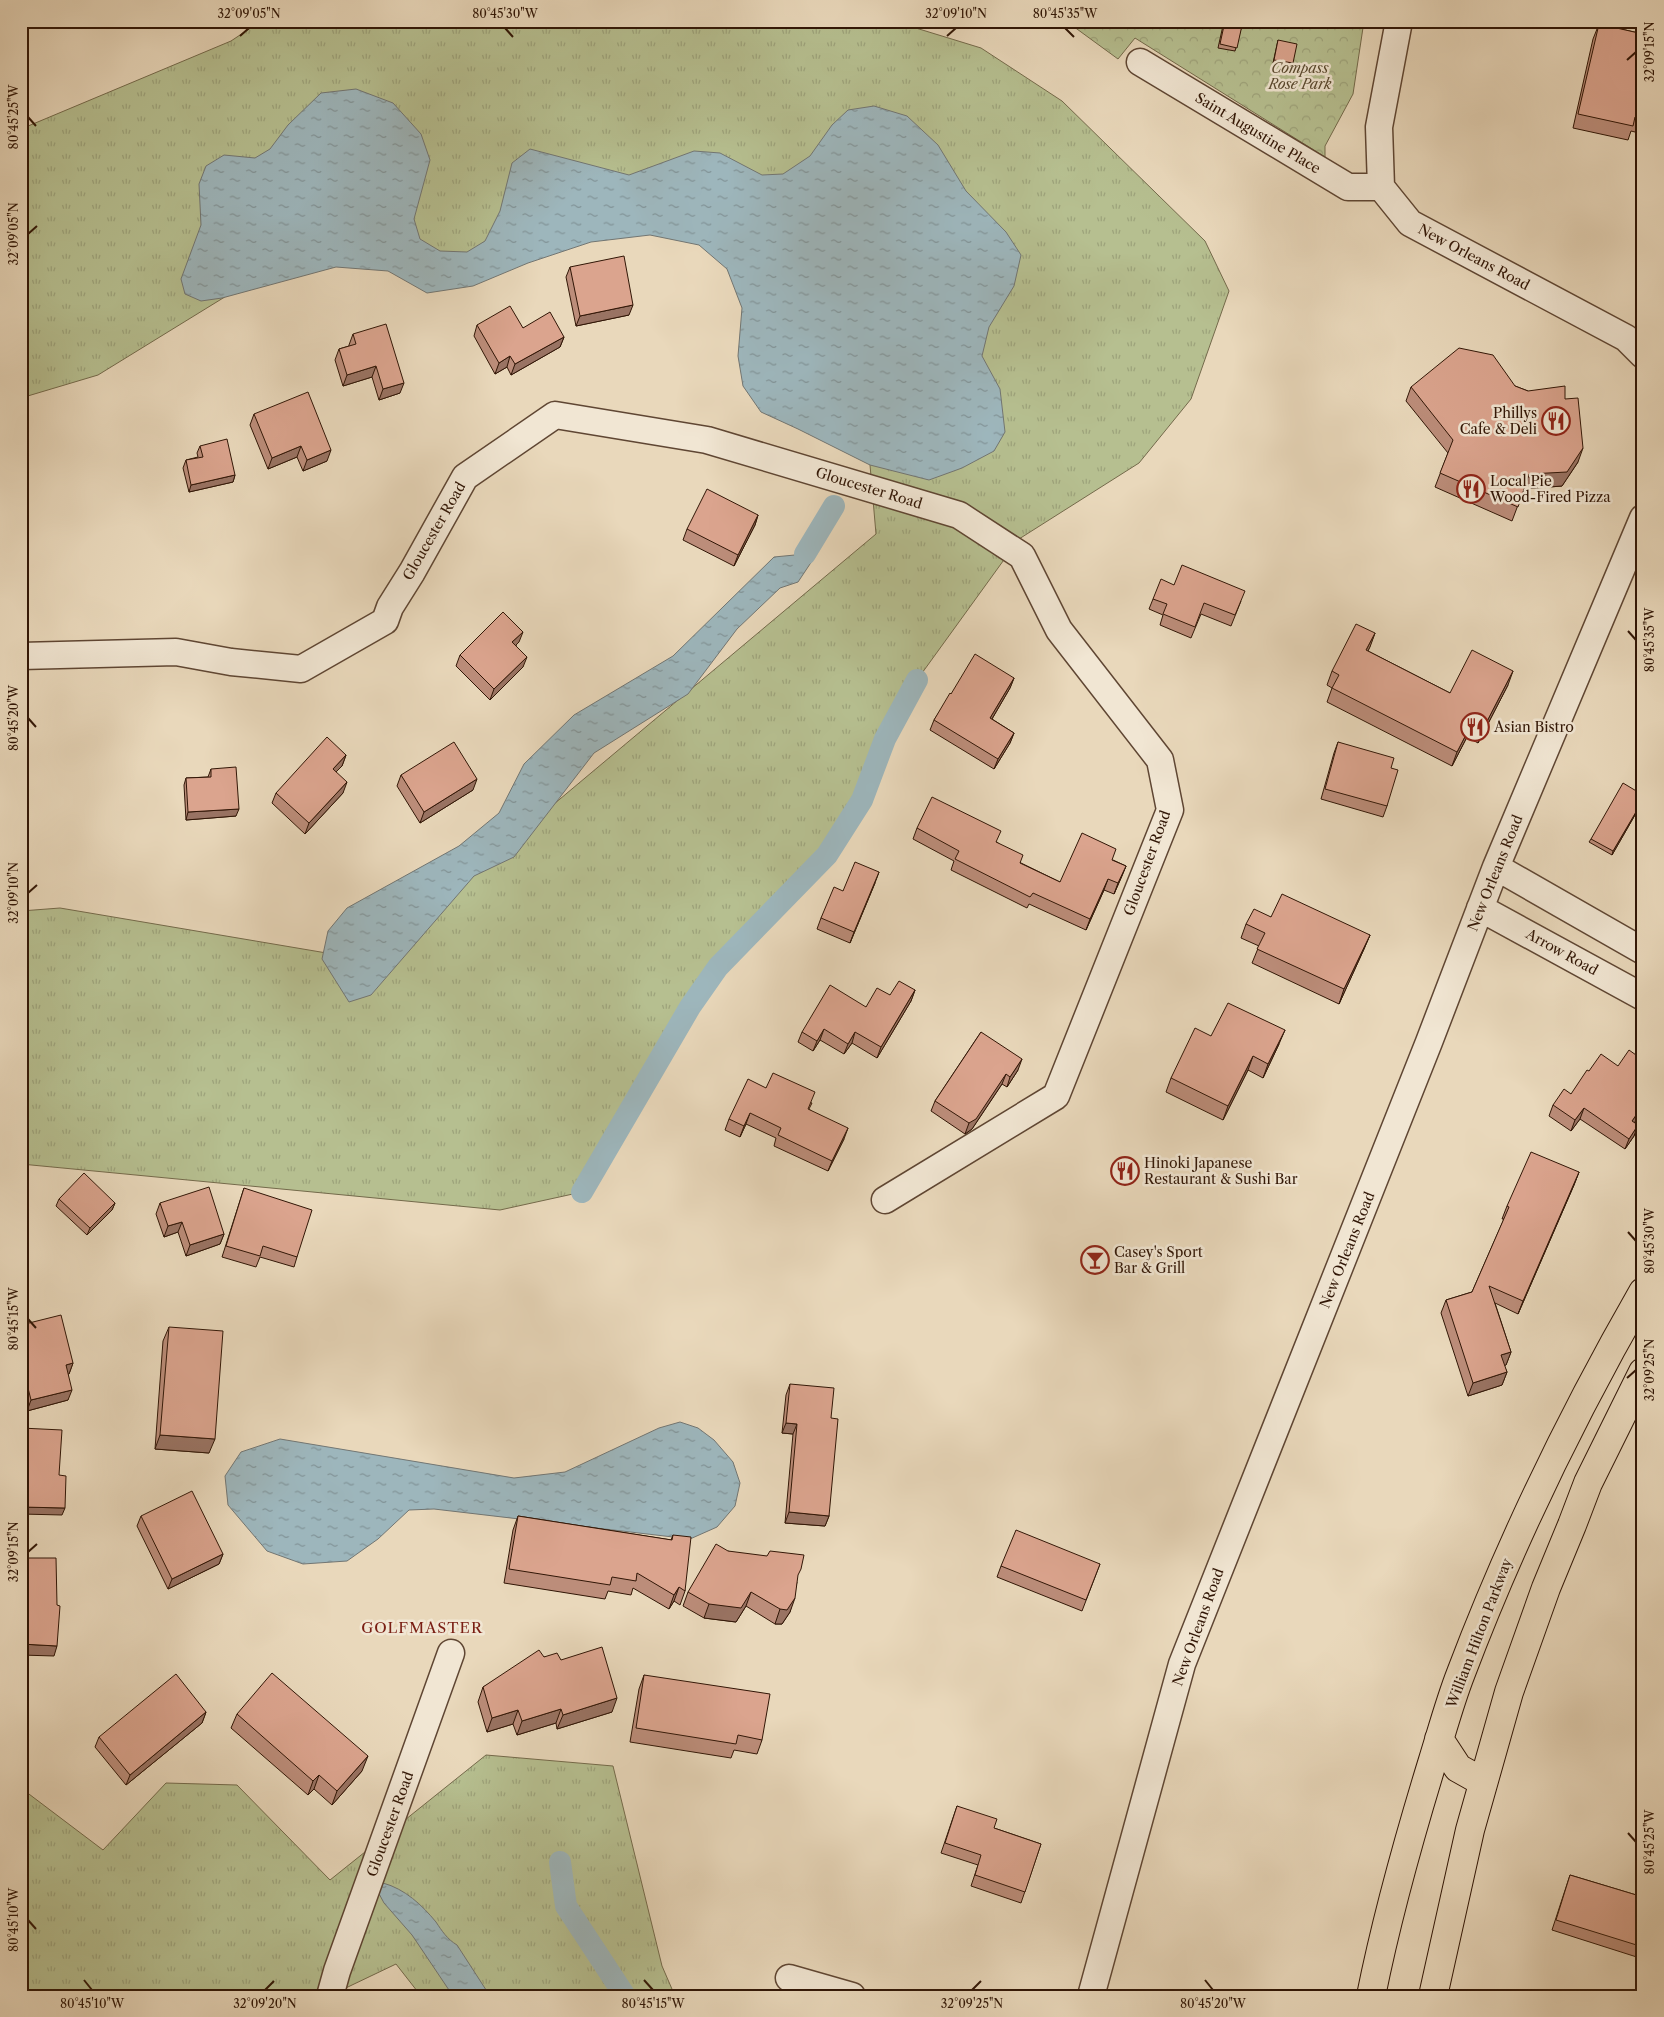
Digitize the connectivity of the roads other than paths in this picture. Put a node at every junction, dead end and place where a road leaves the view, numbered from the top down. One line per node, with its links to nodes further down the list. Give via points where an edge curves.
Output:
1 (1399, 21): 3 (street, via 1378,128)
2 (1140, 62): 3 (street, Saint Augustine Place, via 1348,187)
3 (1382, 187): 4 (street, New Orleans Road, via 1410,223 1626,338)
4 (1643, 355)
5 (1643, 518): 7 (street, New Orleans Road)
6 (21, 656): 11 (street, Gloucester Road, via 176,652 301,669 385,621 465,477 555,415 708,440 959,515 1022,556 1059,630 1160,760 1170,810 1056,1096)
7 (1496, 867): 8 (street, New Orleans Road); 9 (street)
8 (1480, 908): 10 (street, Arrow Road); 20 (street, New Orleans Road, via 1430,1042 1182,1664)
9 (1643, 951)
10 (1643, 997)
11 (886, 1200)
12 (1643, 1292): 15 (highway, William Hilton Parkway, via 1598,1370 1540,1486 1460,1674)
13 (1643, 1372): 16 (highway, via 1588,1484 1546,1588 1509,1692)
14 (451, 1652): 18 (street, Gloucester Road)
15 (1440, 1739): 16 (highway, via 1458,1768); 21 (highway, William Hilton Parkway, via 1382,1942)
16 (1483, 1782): 22 (highway)
17 (789, 1978): 19 (street)
18 (330, 1996)
19 (852, 1996)
20 (1091, 1996)
21 (1371, 1996)
22 (1433, 1996)

